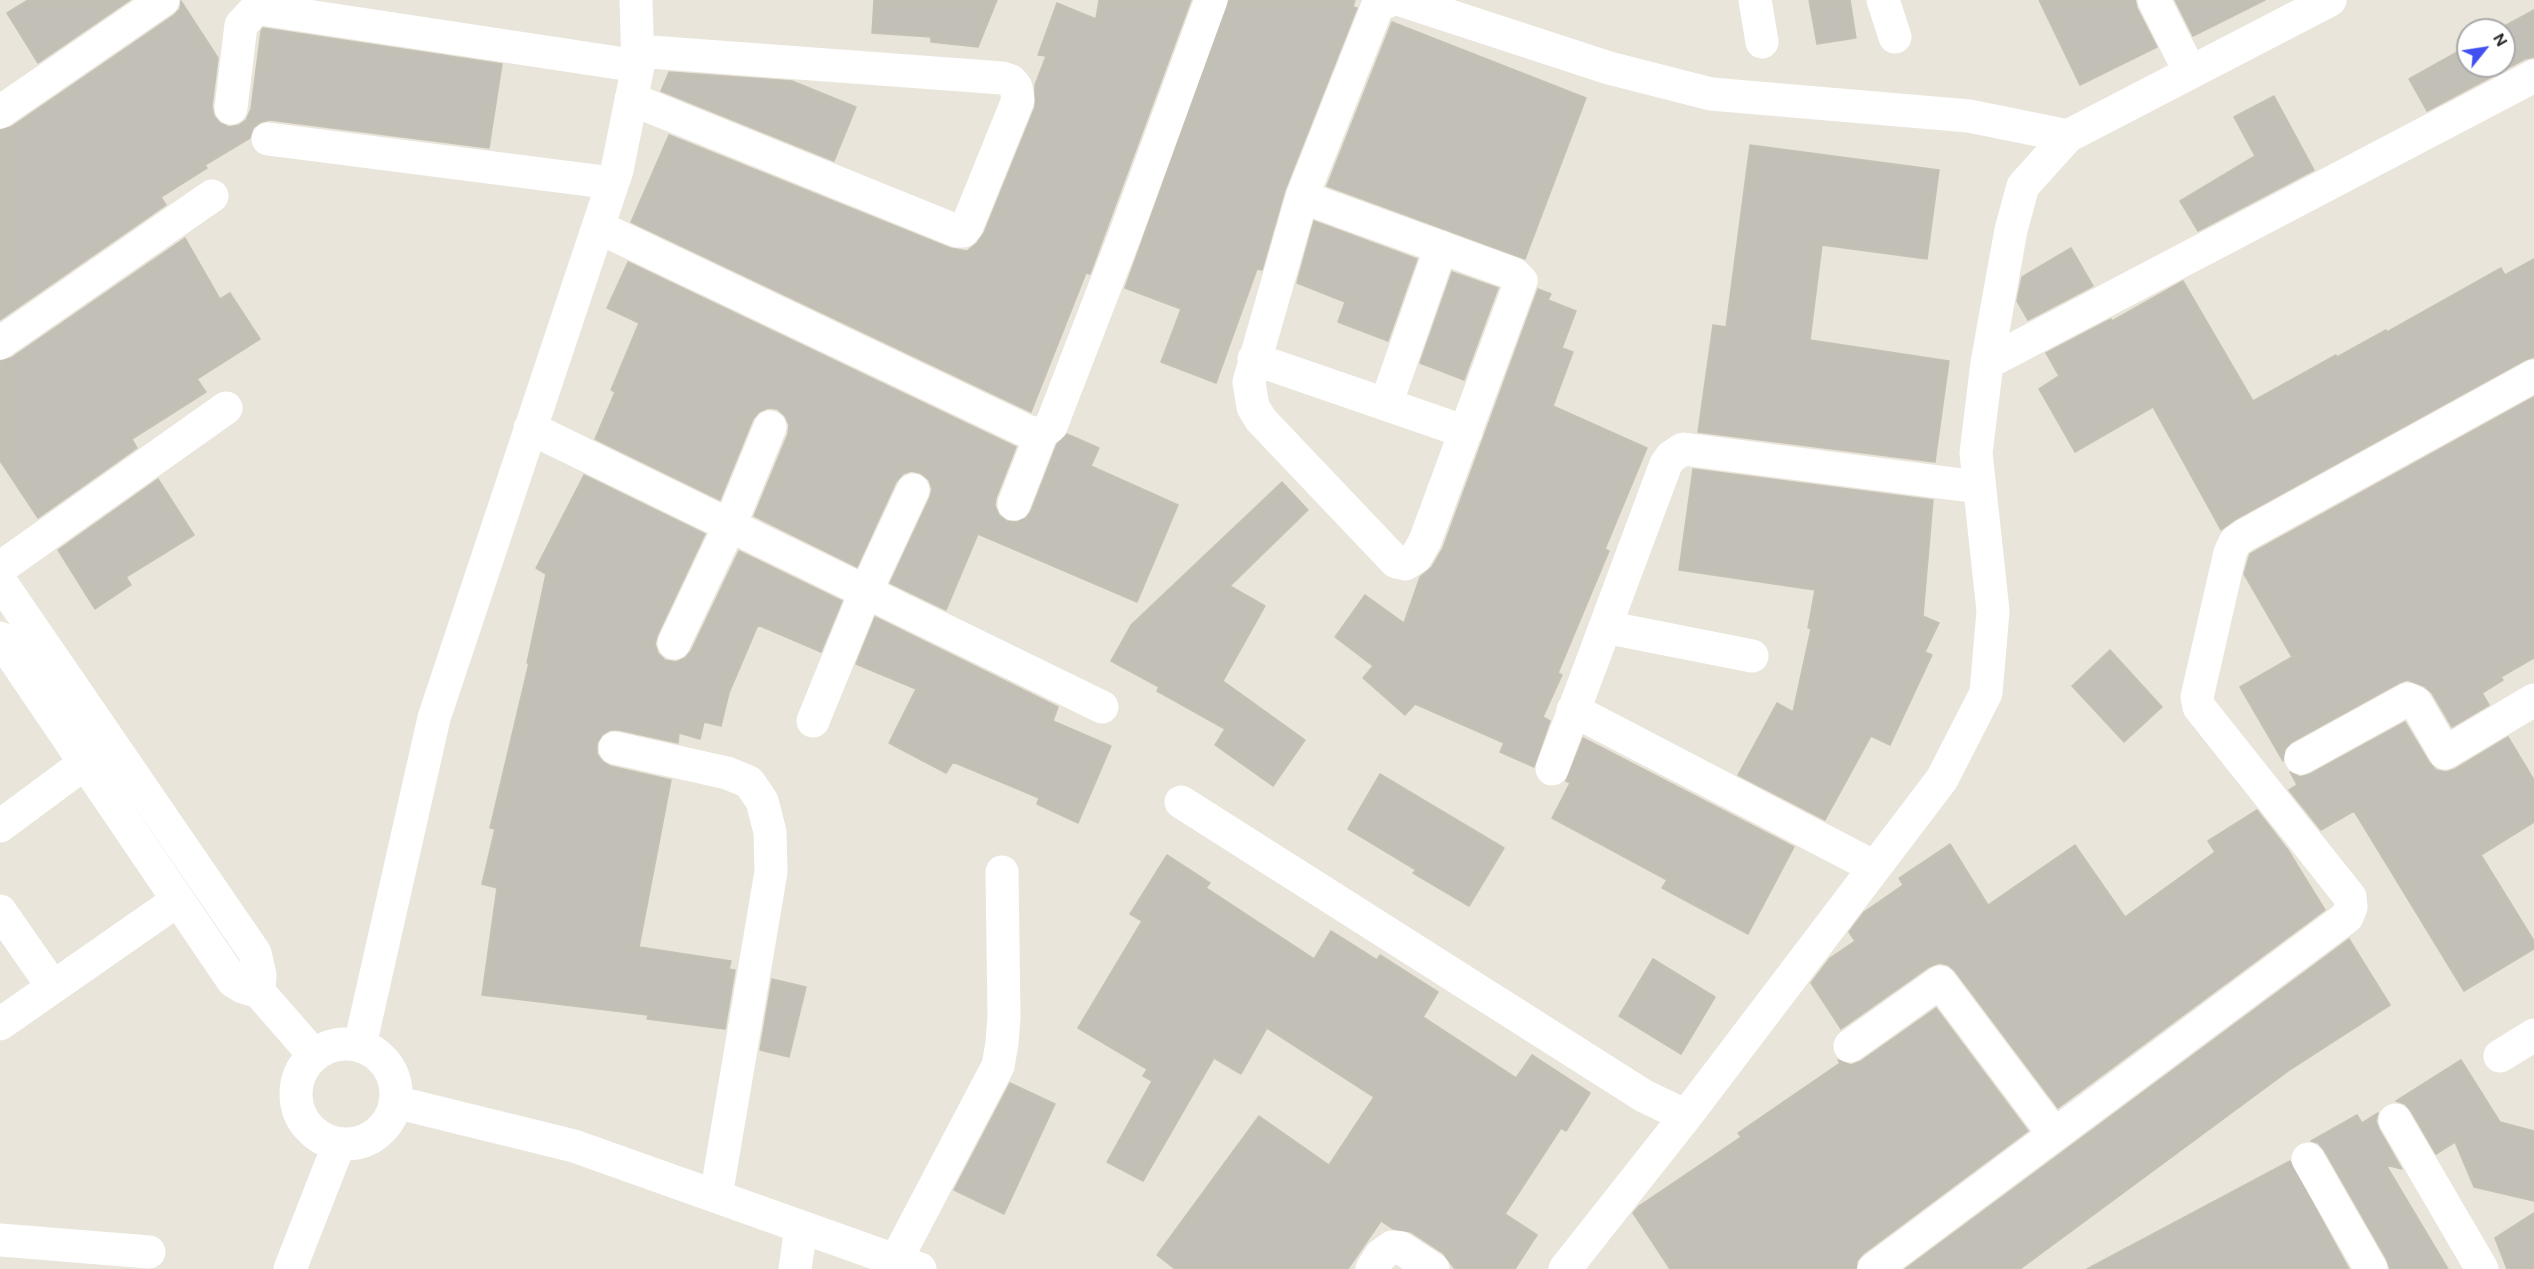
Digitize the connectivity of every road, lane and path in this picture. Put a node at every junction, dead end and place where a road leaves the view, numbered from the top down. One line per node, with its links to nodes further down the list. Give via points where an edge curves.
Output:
1 (163, 0): 17 (street)
2 (636, 0): 12 (street)
3 (1211, 0): 33 (street, via 1051,426)
4 (1391, 0): 22 (street, via 1378,5)
5 (1401, 0): 18 (street, via 1609,68 1712,94 1969,116)
6 (1755, 0): 11 (street)
7 (1883, 0): 10 (street)
8 (2154, 0): 13 (street)
9 (2330, 0): 13 (street)
10 (1895, 36)
11 (1762, 42)
12 (637, 59): 15 (street); 15 (street, via 1002,78 1016,87 1018,99 963,231); 16 (street, via 261,9 254,10 241,25)
13 (2190, 72): 18 (street)
14 (2534, 76): 27 (street)
15 (631, 99): 20 (street)
16 (231, 108)
17 (0, 112)
18 (2068, 136): 27 (street, via 2024,186 2011,230)
19 (268, 139): 20 (street)
20 (612, 183): 23 (street)
21 (212, 196): 25 (street)
22 (1302, 197): 24 (street); 26 (street)
23 (598, 227): 32 (street); 33 (street, via 1033,434)
24 (1441, 247): 29 (street); 34 (street, via 1514,274 1521,281)
25 (0, 343)
26 (1254, 359): 29 (street); 34 (street, via 1250,396 1261,420 1396,562 1405,564 1416,557 1425,541)
27 (1988, 363): 35 (street, via 1976,453)
28 (2534, 376): 73 (street, via 2235,542 2200,686 2199,707 2350,897 2351,907 2347,917)
29 (1386, 404): 34 (street)
30 (226, 408): 39 (street)
31 (770, 427): 38 (street)
32 (530, 428): 38 (street); 66 (street, via 434,718)
33 (1042, 432): 37 (street)
34 (1466, 432)
35 (1978, 487): 42 (street, via 1683,449 1666,464); 58 (street, via 1993,611 1986,693 1942,779)
36 (913, 490): 41 (street)
37 (1014, 504)
38 (730, 525): 41 (street); 44 (street)
39 (0, 568)
40 (0, 580): 54 (street)
41 (866, 591): 46 (street); 49 (street)
42 (1605, 627): 45 (street); 47 (street)
43 (0, 638): 52 (street)
44 (674, 643)
45 (1752, 656)
46 (1102, 707)
47 (1573, 710): 53 (street); 58 (street)
48 (2530, 713): 51 (street, via 2445,753 2416,703 2408,699)
49 (813, 721)
50 (615, 748): 76 (street, via 727,773 749,782 762,801 771,832 771,872)
51 (2301, 758)
52 (86, 763): 56 (street); 57 (street)
53 (1552, 769)
54 (139, 784): 56 (street); 63 (street, via 255,953 261,975)
55 (1181, 802): 71 (street, via 1644,1096)
56 (112, 804): 60 (street)
57 (0, 826)
58 (1874, 867): 71 (street)
59 (1002, 872): 80 (street, via 1004,1017 998,1066)
60 (178, 900): 62 (street); 63 (street, via 233,981)
61 (0, 911): 62 (street)
62 (53, 987): 64 (street)
63 (259, 992): 68 (street)
64 (0, 1024)
65 (2534, 1035): 69 (street)
66 (360, 1046): 68 (street, via 344,1043); 70 (street, via 387,1065 394,1079)
67 (1850, 1046): 73 (street, via 1940,982)
68 (314, 1054): 74 (street, via 300,1075 296,1100 300,1116 323,1139)
69 (2500, 1056)
70 (395, 1102): 74 (street, via 393,1112 372,1138); 76 (street, via 574,1146)
71 (1686, 1116): 85 (street)
72 (2395, 1120): 88 (street)
73 (2054, 1134): 86 (street)
74 (339, 1144): 81 (street)
75 (2308, 1159): 87 (street)
76 (716, 1196): 77 (street)
77 (801, 1227): 80 (street); 82 (street)
78 (0, 1240): 79 (street)
79 (149, 1252)
80 (908, 1265)
81 (291, 1269)
82 (795, 1269)
83 (1372, 1269): 84 (street, via 1392,1246)
84 (1433, 1269)
85 (1565, 1269)
86 (1874, 1269)
87 (2371, 1269)
88 (2482, 1269)

